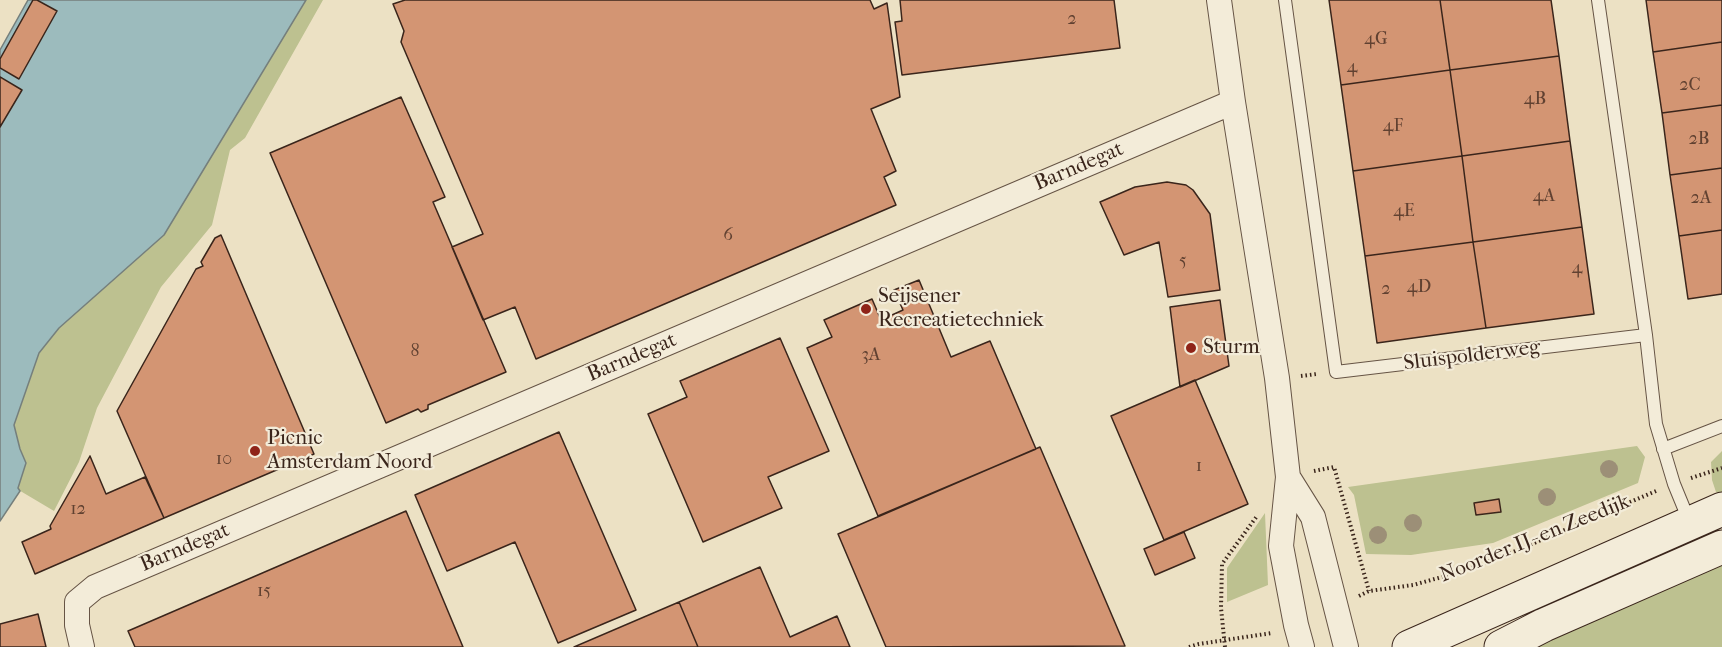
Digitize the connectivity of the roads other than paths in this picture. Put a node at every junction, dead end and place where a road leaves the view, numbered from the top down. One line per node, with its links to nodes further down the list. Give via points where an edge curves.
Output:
1 (1219, 0): 4 (street)
2 (1285, 0): 5 (lane, Sluispolderweg, via 1336,372)
3 (1598, 0): 5 (lane)
4 (1233, 102): 8 (street, via 1277,378); 12 (street, Barndegat, via 95,587 77,602)
5 (1646, 335): 7 (lane, via 1656,424)
6 (1722, 426): 7 (lane)
7 (1663, 448): 10 (lane, via 1674,484)
8 (1288, 477): 11 (street, via 1281,546); 13 (street, via 1313,517)
9 (1722, 509): 10 (street)
10 (1702, 541): 14 (street); 15 (street)
11 (1299, 636)
12 (82, 647)
13 (1346, 647)
14 (1409, 647)
15 (1501, 647)

